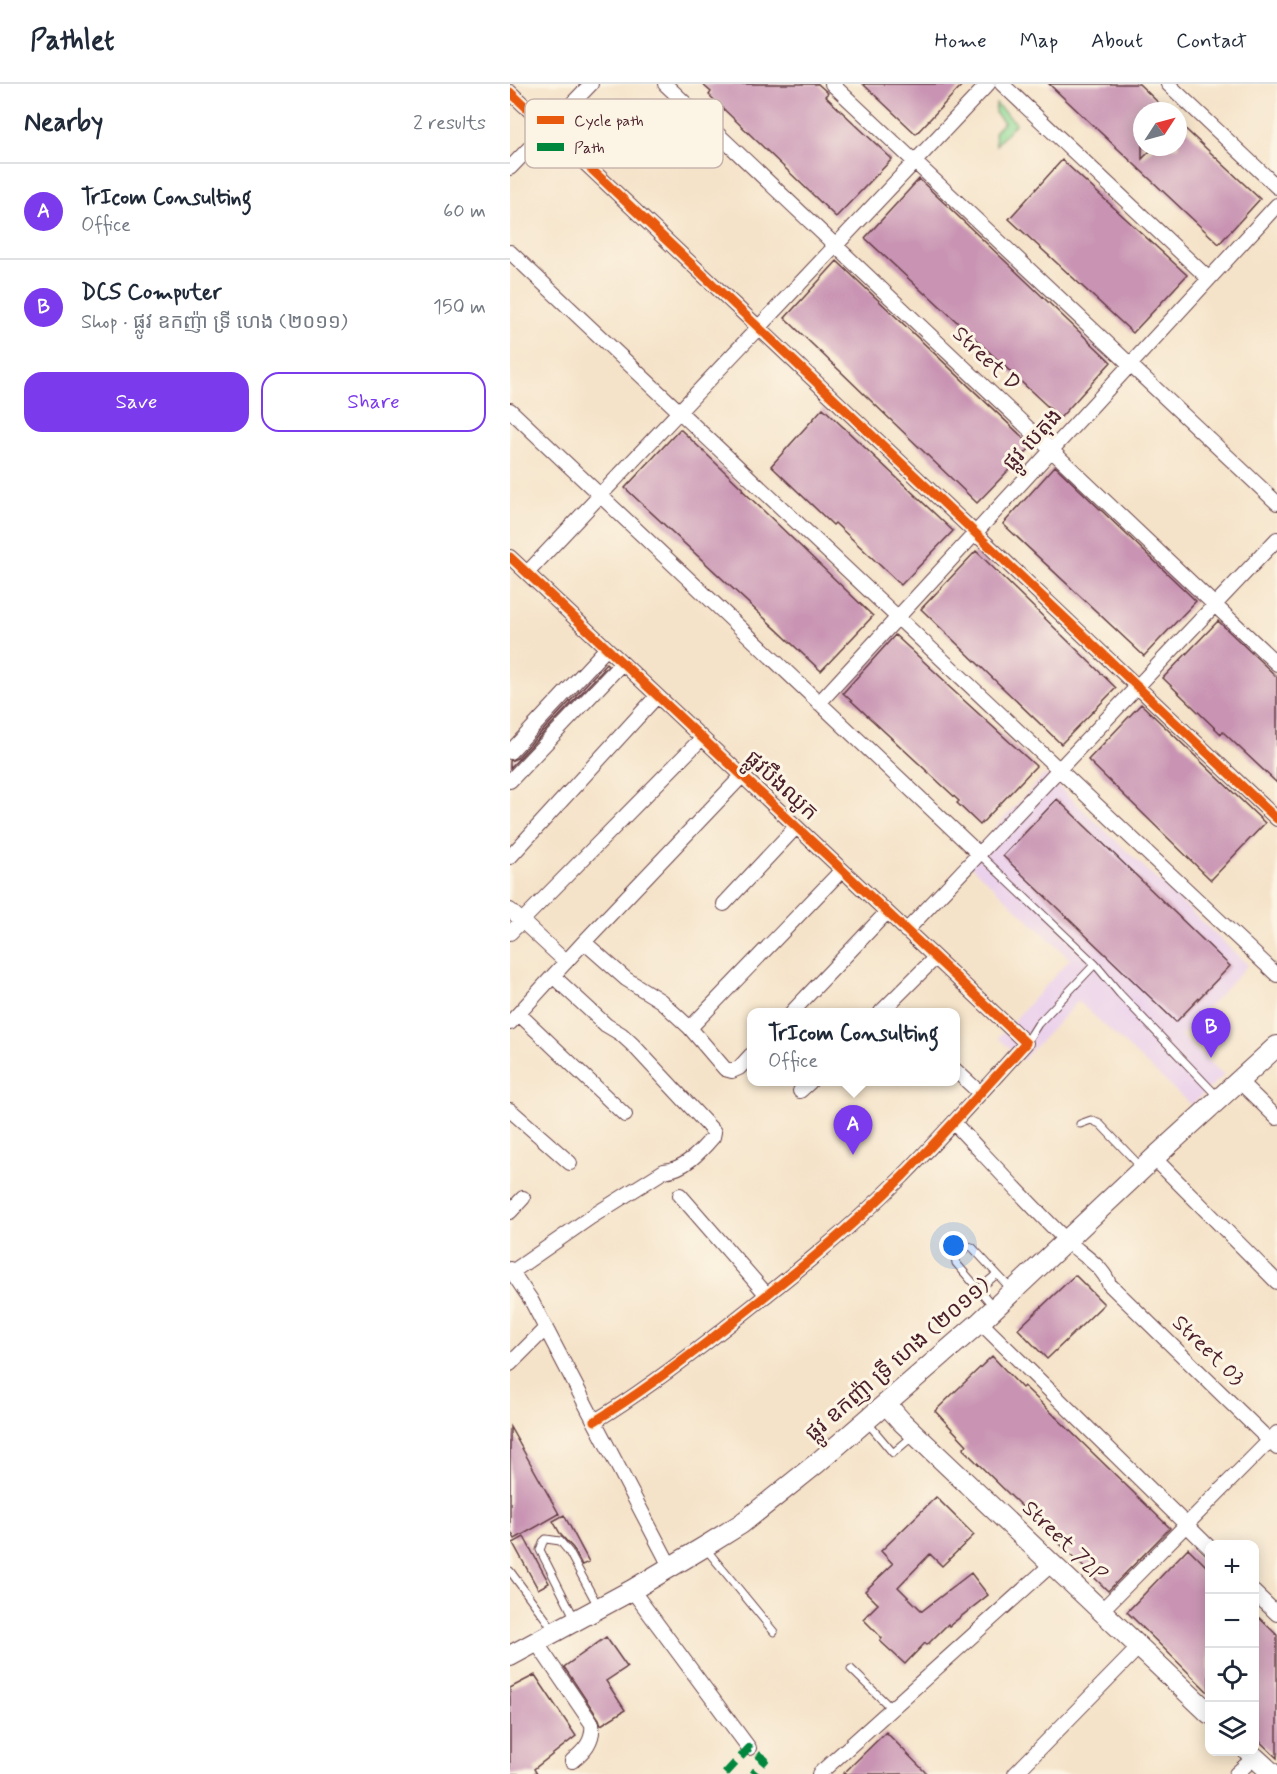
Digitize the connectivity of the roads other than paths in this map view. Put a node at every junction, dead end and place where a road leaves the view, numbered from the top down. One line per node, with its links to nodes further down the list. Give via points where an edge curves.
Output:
1 (591, 84): 8 (street)
2 (665, 84): 9 (street, Street D)
3 (832, 84): 13 (street)
4 (988, 84): 13 (street)
5 (1002, 84): 20 (street)
6 (1168, 84): 16 (street)
7 (510, 92): 10 (street)
8 (577, 99)
9 (681, 99)
10 (525, 106)
11 (723, 139): 18 (street, Street D)
12 (525, 153): 14 (street)
13 (915, 162): 18 (street); 22 (street)
14 (510, 168)
15 (591, 168): 21 (street)
16 (1277, 187)
17 (1277, 205): 20 (street, ផ្លូវ បេតុង)
18 (836, 246): 21 (street); 25 (street, Street D)
19 (510, 252): 24 (street)
20 (1209, 279): 22 (street, ផ្លូវ បេតុង)
21 (759, 327): 24 (street); 28 (street)
22 (1130, 365): 25 (street, ផ្លូវ បេតុង); 27 (street)
23 (510, 410): 26 (street)
24 (679, 412): 26 (street); 33 (street)
25 (1052, 450): 28 (street, ផ្លូវ បេតុង); 32 (street, Street D)
26 (600, 495): 31 (street); 39 (street)
27 (1277, 503)
28 (976, 533): 33 (street, ផ្លូវ បេតុង); 37 (street)
29 (1277, 539): 32 (street)
30 (510, 557): 31 (street, ផ្លូវបឹងឈូក)
31 (527, 573): 34 (street, ផ្លូវបឹងឈូក)
32 (1215, 605): 36 (street, Street D); 37 (street)
33 (897, 618): 39 (street, ផ្លូវ បេតុង); 42 (street)
34 (606, 649): 35 (street, ផ្លូវបឹងឈូក); 41 (street)
35 (622, 663): 38 (street, ផ្លូវបឹងឈូក); 44 (street)
36 (1277, 664)
37 (1137, 687): 42 (street); 45 (street)
38 (657, 696): 40 (street, ផ្លូវបឹងឈូក); 48 (street)
39 (819, 703): 47 (street)
40 (702, 738): 43 (street, ផ្លូវបឹងឈូក); 53 (street)
41 (510, 752)
42 (1058, 770): 47 (street); 60 (street)
43 (742, 776): 46 (street, ផ្លូវបឹងឈូក); 56 (street)
44 (510, 781)
45 (1277, 819)
46 (796, 827): 49 (street, ផ្លូវបឹងឈូក); 50 (street)
47 (979, 854): 54 (street); 59 (lane)
48 (510, 857)
49 (842, 870): 52 (street, ផ្លូវបឹងឈូក); 65 (street)
50 (724, 904)
51 (510, 910): 53 (street)
52 (887, 912): 54 (street, ផ្លូវបឹងឈូក); 62 (street)
53 (521, 921): 55 (street); 58 (street)
54 (906, 931): 57 (street, ផ្លូវបឹងឈូក)
55 (510, 933)
56 (584, 942): 58 (street); 65 (street)
57 (935, 958): 63 (street); 66 (street, ផ្លូវបឹងឈូក)
58 (566, 962): 61 (street)
59 (1095, 964): 66 (lane, via 1038,1024); 72 (lane)
60 (1277, 975)
61 (554, 977): 64 (street); 85 (street, via 652,1064 714,1132 689,1161 655,1176 591,1217)
62 (796, 1008)
63 (890, 1008)
64 (514, 1018): 74 (street)
65 (690, 1028): 68 (street, via 725,1069 739,1068)
66 (1026, 1043): 71 (street)
67 (1277, 1046): 70 (main road, ផ្លូវ ឧកញ៉ា ទ្រី ហេង (២០១១))
68 (747, 1059)
69 (960, 1075): 71 (street)
70 (1239, 1081): 72 (main road, ផ្លូវ ឧកញ៉ា ទ្រី ហេង (២០១១)); 75 (street)
71 (980, 1093): 76 (street)
72 (1220, 1098): 79 (main road, ផ្លូវ ឧកញ៉ា ទ្រី ហេង (២០១១))
73 (510, 1110): 78 (street)
74 (625, 1115)
75 (1277, 1118)
76 (954, 1123): 83 (street, Street 03); 89 (street, via 845,1230)
77 (1080, 1124): 79 (lane, via 1091,1120 1100,1124)
78 (570, 1163)
79 (1149, 1163): 83 (main road, ផ្លូវ ឧកញ៉ា ទ្រី ហេង (២០១១)); 86 (street, via 1203,1209)
80 (680, 1194): 89 (street)
81 (523, 1198): 82 (street)
82 (510, 1212)
83 (1068, 1241): 88 (main road, ផ្លូវ ឧកញ៉ា ទ្រី ហេង (២០១១)); 98 (street, Street 03, via 1102,1283 1109,1284)
84 (997, 1274): 87 (lane); 87 (lane, via 968,1246 955,1257 956,1263); 88 (lane)
85 (512, 1277): 92 (street, via 531,1300)
86 (1277, 1282)
87 (979, 1289): 90 (lane)
88 (1013, 1291): 90 (main road, ផ្លូវ ឧកញ៉ា ទ្រី ហេង (២០១១))
89 (767, 1295): 95 (street)
90 (995, 1308): 91 (main road, ផ្លូវ ឧកញ៉ា ទ្រី ហេង (២០១១))
91 (980, 1322): 94 (main road, ផ្លូវ ឧកញ៉ា ទ្រី ហេង (២០១១)); 99 (street)
92 (546, 1328): 93 (street); 95 (street)
93 (510, 1364)
94 (886, 1404): 96 (main road, ផ្លូវ ឧកញ៉ា ទ្រី ហេង (២០១១)); 97 (main road, Street 72P)
95 (595, 1421): 103 (street)
96 (866, 1421): 97 (lane, via 893,1453); 101 (main road, ផ្លូវ ឧកញ៉ា ទ្រី ហេង (២០១១), via 741,1524)
97 (915, 1435): 102 (main road, Street 72P)
98 (1274, 1440): 99 (street)
99 (1186, 1525): 100 (street); 108 (street)
100 (1205, 1544)
101 (704, 1547): 103 (main road, ផ្លូវ ឧកញ៉ា ទ្រី ហេង (២០១១)); 112 (lane)
102 (1052, 1564): 108 (main road, Street 72P); 117 (street)
103 (671, 1568): 105 (main road, ផ្លូវ ឧកញ៉ា ទ្រី ហេង (២០១១))
104 (510, 1571): 111 (lane)
105 (632, 1590): 107 (main road, ផ្លូវ ឧកញ៉ា ទ្រី ហេង (២០១១)); 119 (street)
106 (1256, 1594): 109 (street)
107 (599, 1608): 110 (main road, ផ្លូវ ឧកញ៉ា ទ្រី ហេង (២០១១)); 110 (lane, via 565,1546 546,1539 540,1550)
108 (1101, 1611): 114 (main road, Street 72P)
109 (1277, 1614)
110 (576, 1620): 111 (main road, ផ្លូវ ឧកញ៉ា ទ្រី ហេង (២០១១))
111 (555, 1632): 113 (main road, ផ្លូវ ឧកញ៉ា ទ្រី ហេង (២០១១))
112 (774, 1632)
113 (536, 1642): 115 (main road, ផ្លូវ ឧកញ៉ា ទ្រី ហេង (២០១១)); 122 (street, via 592,1724 586,1749)
114 (1139, 1647): 118 (main road, Street 72P); 124 (street)
115 (510, 1656)
116 (851, 1669): 117 (lane)
117 (892, 1709): 123 (street)
118 (1205, 1710)
119 (749, 1748)
120 (1250, 1756): 125 (street)
121 (1254, 1756): 126 (main road)
122 (572, 1761)
123 (824, 1772)
124 (1015, 1774)
125 (1236, 1774)
126 (1273, 1774)

